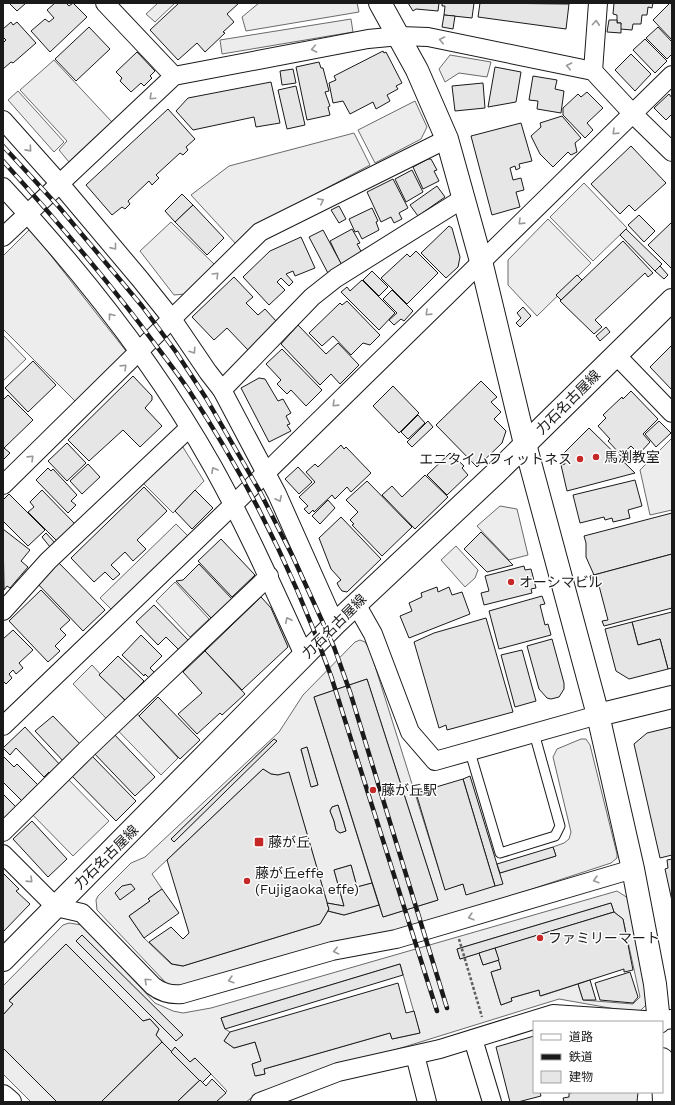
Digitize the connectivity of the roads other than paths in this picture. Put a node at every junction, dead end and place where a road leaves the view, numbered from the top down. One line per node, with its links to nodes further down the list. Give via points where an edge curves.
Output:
1 (105, 3): 7 (street)
2 (380, 3): 4 (street)
3 (598, 3): 5 (street, one-way to 3)
4 (400, 36): 5 (street, one-way to 4, via 428,37); 7 (street, one-way to 7, via 368,39); 10 (street)
5 (593, 71): 8 (street)
6 (672, 75): 8 (street)
7 (174, 76): 12 (street, one-way to 12)
8 (633, 114): 11 (street); 17 (street, one-way to 17)
9 (3, 120): 12 (street, one-way to 12)
10 (447, 139): 14 (street); 19 (street, one-way to 10, via 260,232)
11 (672, 152)
12 (60, 184): 15 (street); 19 (street, one-way to 19)
13 (3, 186): 15 (street)
14 (464, 198): 17 (street); 22 (street, via 336,278 318,292)
15 (28, 213): 16 (street); 20 (street, one-way to 15)
16 (3, 237)
17 (482, 261): 25 (street); 26 (street, one-way to 26)
18 (672, 300): 21 (street, 力石名古屋線)
19 (172, 319): 20 (street); 22 (street, one-way to 22)
20 (139, 352): 24 (street); 27 (street, one-way to 20)
21 (616, 355): 23 (street); 25 (street, 力石名古屋線)
22 (222, 390): 26 (street)
23 (672, 413)
24 (189, 428): 28 (street, one-way to 24); 31 (street, via 48,561)
25 (525, 444): 30 (street, 力石名古屋線); 35 (street)
26 (265, 472): 28 (street); 32 (street, one-way to 32)
27 (3, 485)
28 (233, 504): 29 (street); 36 (street)
29 (269, 576): 33 (street, one-way to 29); 39 (street)
30 (356, 604): 32 (street, 力石名古屋線); 38 (street, via 373,634 410,732 435,761)
31 (3, 611)
32 (335, 624): 33 (street, 力石名古屋線)
33 (304, 655): 42 (street, 力石名古屋線)
34 (672, 697): 35 (street)
35 (598, 715): 37 (street); 41 (street)
36 (3, 726)
37 (534, 733): 38 (street); 38 (lane, via 560,826 555,836 500,853)
38 (470, 752)
39 (3, 832)
40 (3, 854): 42 (street, one-way to 42)
41 (633, 869): 42 (street, one-way to 42, via 396,939 332,952 173,995 161,992 153,986 82,913); 44 (street)
42 (56, 907): 43 (street, 力石名古屋線)
43 (3, 960)
44 (664, 1021): 45 (street, via 553,1014)
45 (481, 1036): 46 (street); 52 (street)
46 (415, 1055): 50 (street, via 338,1072); 51 (street)
47 (663, 1080): 53 (street)
48 (3, 1096): 49 (street)
49 (10, 1102)
50 (260, 1102)
51 (427, 1102)
52 (492, 1102)
53 (664, 1102)

